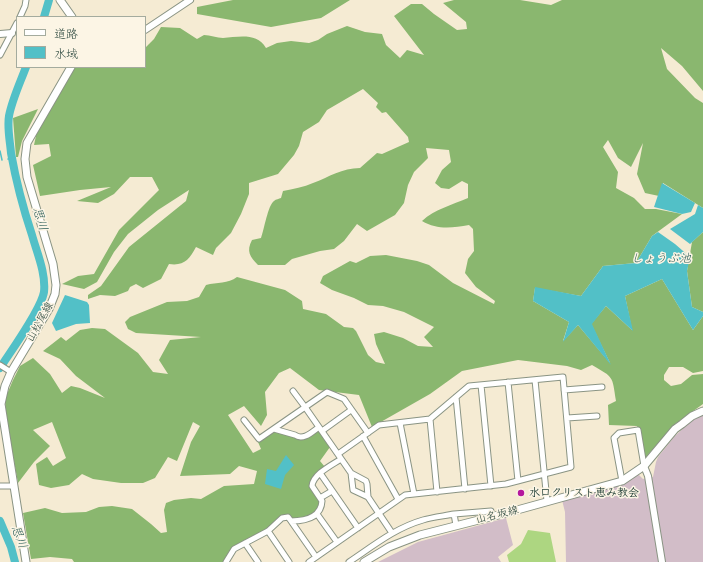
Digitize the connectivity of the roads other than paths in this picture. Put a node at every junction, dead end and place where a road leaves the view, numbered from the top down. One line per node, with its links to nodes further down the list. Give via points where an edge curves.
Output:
1 (26, 0): 4 (street)
2 (60, 0): 5 (main road)
3 (190, 0): 7 (street)
4 (20, 16)
5 (71, 16)
6 (16, 25): 8 (street)
7 (146, 29)
8 (12, 33): 9 (street); 10 (street)
9 (0, 34)
10 (0, 55)
11 (70, 68): 13 (main road, 山松尾線, via 27,143 25,159 27,177 53,264 55,294 49,309)
12 (0, 365): 13 (street)
13 (8, 371): 41 (main road, 山松尾線, via 1,404)
14 (535, 380): 15 (street); 18 (street, via 562,377); 37 (street)
15 (508, 382): 16 (street); 38 (street)
16 (481, 385): 20 (street, via 469,386); 42 (street)
17 (602, 386): 18 (street)
18 (564, 390): 25 (street)
19 (293, 391): 21 (street)
20 (456, 397): 26 (street); 43 (street)
21 (305, 407): 22 (street, via 327,392 344,399); 29 (street); 30 (street)
22 (351, 410): 30 (street); 31 (street)
23 (703, 411): 34 (main road, 山名坂線, via 675,429)
24 (597, 416): 25 (street)
25 (567, 418): 37 (street, via 571,467)
26 (430, 419): 28 (street); 45 (street)
27 (244, 420): 29 (street, via 259,439)
28 (400, 423): 31 (street, via 379,425); 46 (street)
29 (274, 429): 30 (street, via 304,437)
30 (320, 429): 33 (street)
31 (368, 433): 32 (street)
32 (363, 436): 33 (street); 49 (street)
33 (339, 456): 35 (street); 36 (street)
34 (644, 466): 39 (main road, 山名坂線); 39 (street, via 638,430 619,433 614,438); 70 (street)
35 (351, 473): 47 (street, via 366,481); 47 (street, via 353,490)
36 (320, 474): 44 (street); 48 (street, via 312,484)
37 (544, 475): 38 (street); 50 (street)
38 (518, 481): 42 (street)
39 (622, 481): 50 (main road, 山名坂線)
40 (0, 486): 41 (street)
41 (13, 486): 63 (main road, 山松尾線)
42 (491, 486): 43 (street)
43 (464, 489): 45 (street)
44 (332, 491): 48 (street); 57 (street)
45 (437, 492): 46 (street)
46 (414, 494): 49 (street, via 405,495)
47 (368, 497): 51 (street)
48 (320, 498): 52 (street, via 322,504)
49 (398, 500): 51 (street)
50 (547, 501): 54 (main road, 山名坂線)
51 (379, 513): 57 (street); 59 (street)
52 (317, 514): 55 (street, via 305,521); 60 (street)
53 (454, 514): 54 (street, via 491,511); 56 (street); 59 (street, via 407,525)
54 (492, 516): 56 (main road, 山名坂線)
55 (292, 521): 58 (street, via 288,517 282,518); 62 (street)
56 (456, 525): 69 (main road, 山名坂線, via 406,540)
57 (358, 528): 60 (street)
58 (268, 531): 61 (street); 66 (street)
59 (392, 533): 68 (street)
60 (337, 542): 62 (street)
61 (245, 543): 64 (street, via 234,549); 65 (street)
62 (316, 556): 67 (street)
63 (26, 562)
64 (226, 562)
65 (258, 562)
66 (289, 562)
67 (309, 562)
68 (349, 562)
69 (364, 562)
70 (662, 562)

